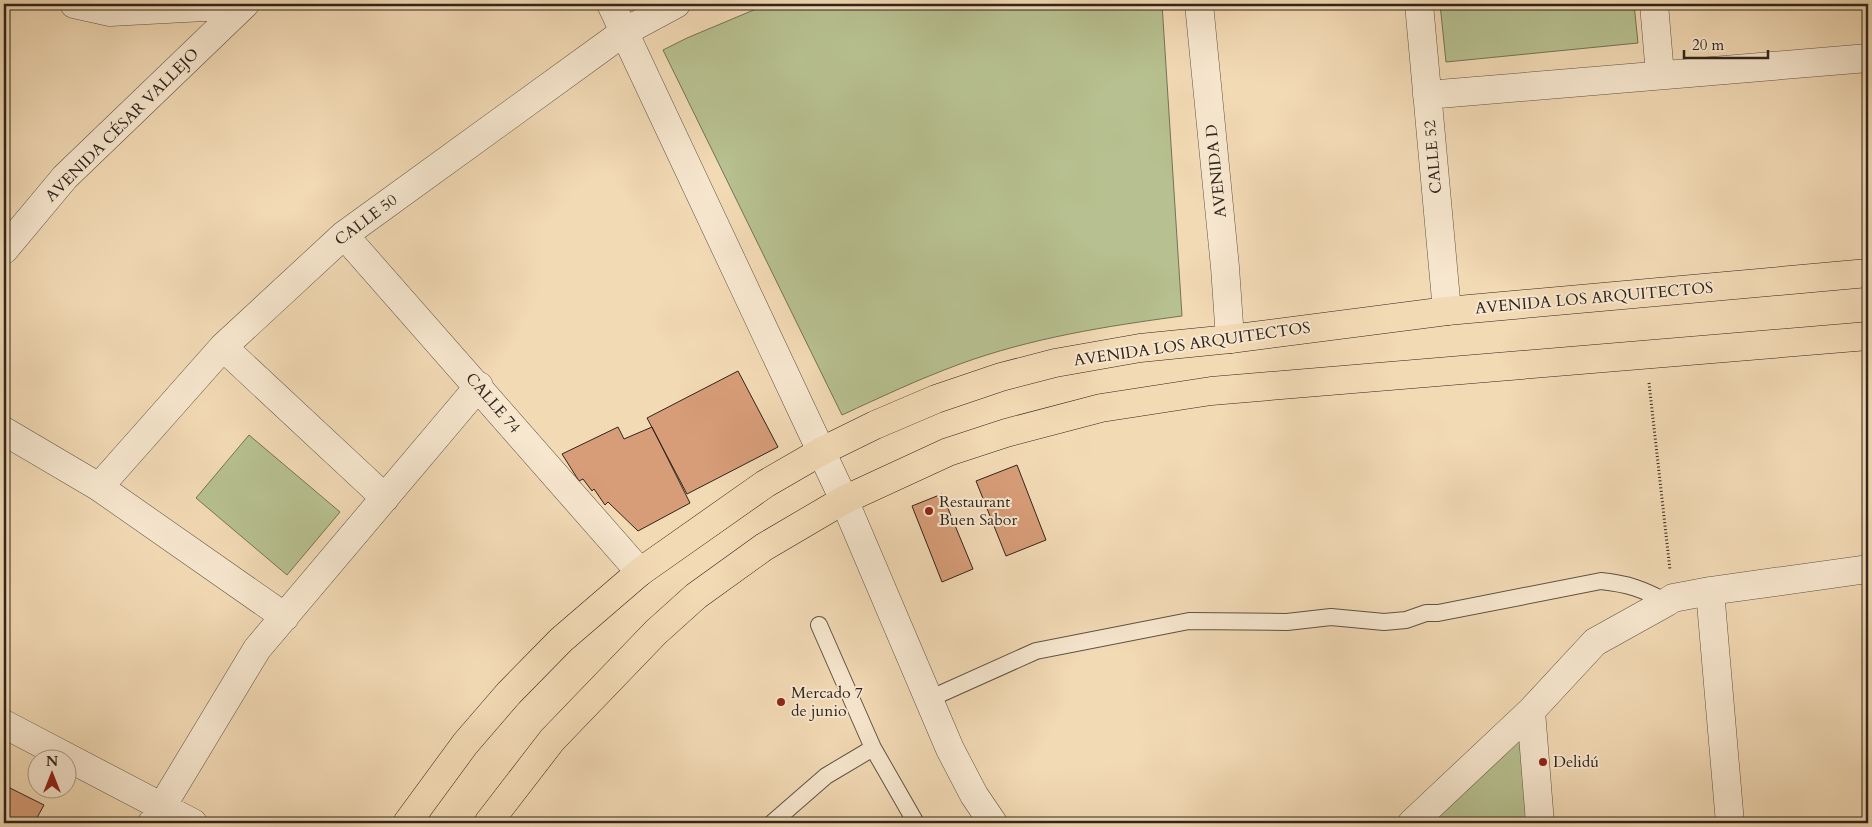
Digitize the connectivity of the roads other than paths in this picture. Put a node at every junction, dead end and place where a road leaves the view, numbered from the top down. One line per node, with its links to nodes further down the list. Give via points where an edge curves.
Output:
1 (74, 4): 2 (street, via 110,12)
2 (244, 4): 13 (street, AVENIDA CÉSAR VALLEJO, via 64,177)
3 (611, 4): 8 (street)
4 (676, 4): 8 (street, CALLE 50)
5 (1199, 4): 17 (street, AVENIDA D)
6 (1419, 4): 11 (street, CALLE 52)
7 (1654, 4): 10 (street)
8 (624, 32): 12 (street, CALLE 50); 21 (street)
9 (1868, 58): 10 (street)
10 (1660, 75): 11 (street)
11 (1427, 95): 15 (street, CALLE 52)
12 (344, 235): 18 (street, CALLE 50); 19 (street, CALLE 74)
13 (4, 250)
14 (1868, 273): 15 (main road, AVENIDA LOS ARQUITECTOS)
15 (1447, 311): 17 (main road, AVENIDA LOS ARQUITECTOS)
16 (1868, 336): 24 (main road, via 1211,392 1101,408 948,452)
17 (1230, 339): 21 (main road, AVENIDA LOS ARQUITECTOS, via 1140,348 1055,363 1001,377 936,399)
18 (223, 347): 22 (street, CALLE 50); 23 (street)
19 (479, 386): 23 (street); 26 (street, CALLE 74)
20 (4, 431): 22 (street)
21 (822, 451): 24 (street); 26 (main road, AVENIDA LOS ARQUITECTOS, via 765,484)
22 (99, 487): 29 (street)
23 (385, 498): 29 (street)
24 (844, 500): 31 (street); 38 (main road, via 764,547 696,596 656,632 552,740)
25 (1868, 570): 27 (street)
26 (640, 572): 37 (main road, AVENIDA LOS ARQUITECTOS, via 561,640 509,693 465,744)
27 (1710, 591): 28 (street); 44 (street)
28 (1670, 600): 31 (lane, via 1624,584 1601,581 1426,613 1406,620 1384,622 1331,617 1287,622 1189,621 1036,651); 32 (street, via 1595,642)
29 (285, 617): 35 (street, via 258,649)
30 (819, 625): 34 (lane)
31 (929, 699): 41 (street, via 950,749)
32 (1532, 711): 42 (street); 43 (street)
33 (4, 724): 35 (street)
34 (873, 748): 39 (lane, via 826,776); 40 (lane)
35 (157, 815): 36 (street)
36 (193, 823)
37 (407, 823)
38 (488, 823)
39 (772, 823)
40 (916, 823)
41 (993, 823)
42 (1412, 823)
43 (1540, 823)
44 (1730, 823)

